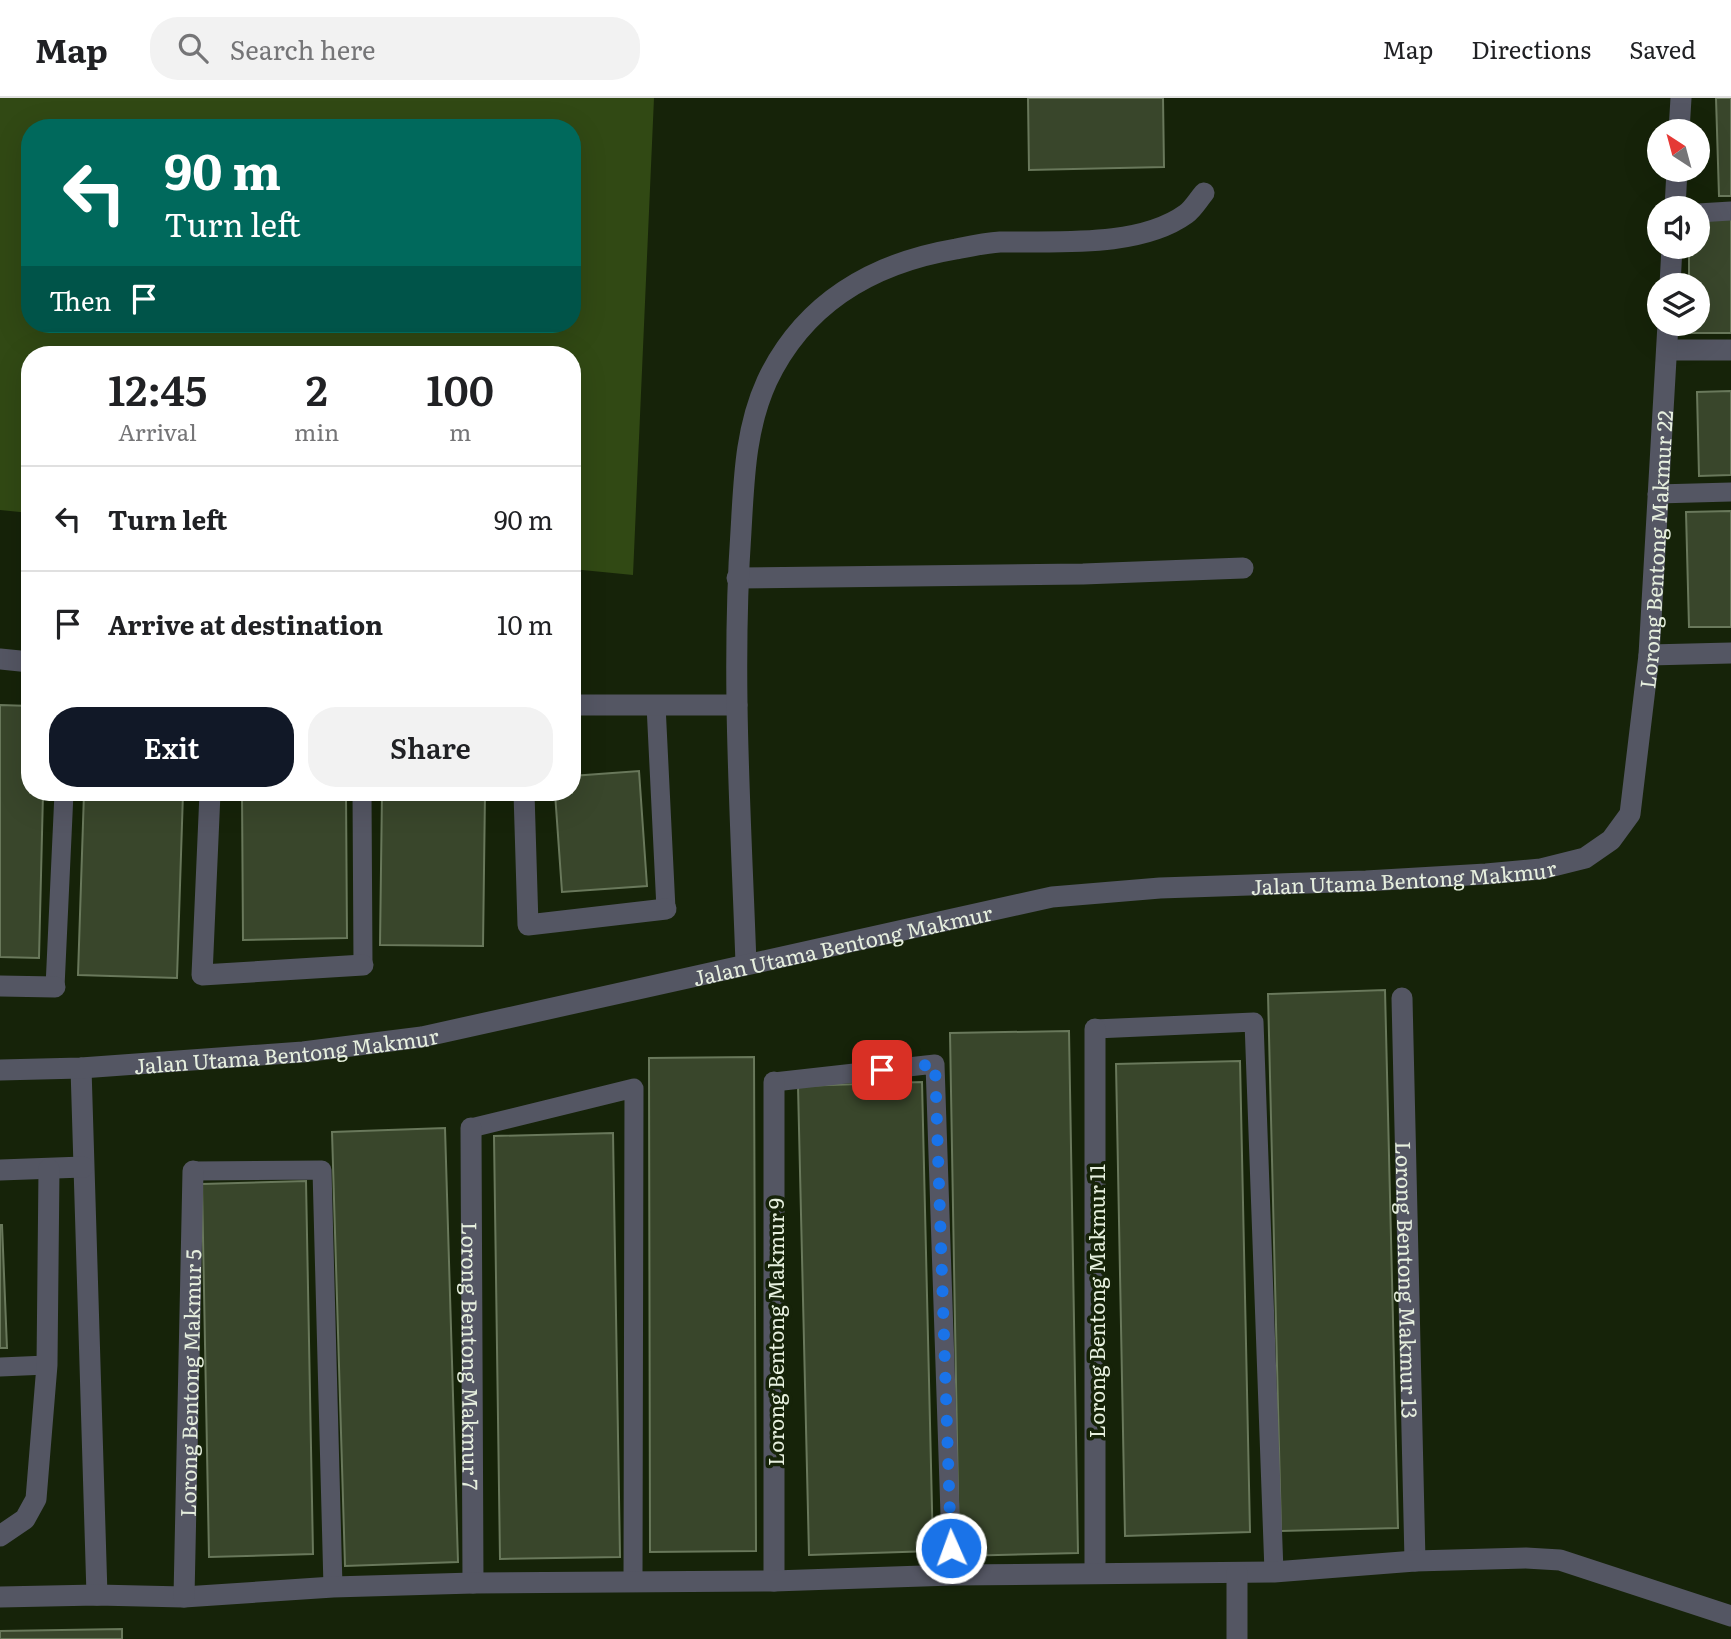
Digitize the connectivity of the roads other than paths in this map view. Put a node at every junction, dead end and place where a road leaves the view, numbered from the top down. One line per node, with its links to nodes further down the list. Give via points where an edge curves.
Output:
1 (1681, 98): 2 (street)
2 (1680, 119)
3 (1204, 193): 12 (street, via 1189,212 1147,233 1122,238 993,242 931,253 880,270 830,299 793,337 767,382 751,427)
4 (1731, 211): 5 (lane)
5 (1710, 212)
6 (1668, 336): 8 (street, Lorong Bentong Makmur 22)
7 (1731, 349): 8 (street)
8 (1667, 350): 10 (street, Lorong Bentong Makmur 22)
9 (1731, 492): 10 (lane)
10 (1657, 494): 14 (street, Lorong Bentong Makmur 22)
11 (1243, 568): 12 (street)
12 (737, 578): 19 (street)
13 (1731, 653): 14 (street)
14 (1649, 655): 20 (street, Lorong Bentong Makmur 22)
15 (0, 659): 16 (street)
16 (21, 661)
17 (581, 705): 18 (street)
18 (656, 705): 19 (street); 25 (lane)
19 (737, 705): 26 (street)
20 (1635, 773): 26 (street, Jalan Utama Bentong Makmur, via 1630,814 1611,840 1585,858 1541,869 1052,897)
21 (64, 801): 29 (lane)
22 (210, 801): 27 (street, via 202,975)
23 (362, 801): 27 (lane)
24 (524, 801): 25 (street, via 528,925)
25 (666, 909)
26 (746, 964): 32 (street, Jalan Utama Bentong Makmur, via 422,1037 303,1052)
27 (363, 965)
28 (0, 986): 29 (street)
29 (55, 987)
30 (1402, 998): 43 (street, Lorong Bentong Makmur 13)
31 (1095, 1029): 44 (lane, via 1254,1022); 45 (street, Lorong Bentong Makmur 11)
32 (81, 1068): 33 (street, Jalan Utama Bentong Makmur); 36 (street)
33 (0, 1070)
34 (774, 1082): 47 (lane, via 935,1064); 48 (street, Lorong Bentong Makmur 9)
35 (471, 1128): 49 (lane, via 634,1088); 50 (street, Lorong Bentong Makmur 7)
36 (83, 1167): 37 (street); 52 (street)
37 (49, 1169): 38 (street); 40 (street)
38 (0, 1170)
39 (193, 1171): 51 (lane, via 322,1170); 53 (street, Lorong Bentong Makmur 5)
40 (47, 1365): 41 (lane); 42 (street, via 36,1499 24,1519)
41 (0, 1367)
42 (0, 1536)
43 (1415, 1561): 44 (street); 55 (street, via 1560,1560)
44 (1274, 1572): 46 (street)
45 (1095, 1573): 46 (street); 47 (street)
46 (1237, 1573): 56 (street)
47 (951, 1575): 48 (street)
48 (774, 1581): 49 (street)
49 (633, 1582): 50 (street)
50 (473, 1583): 51 (street)
51 (333, 1587): 53 (street)
52 (97, 1595): 53 (street); 54 (street)
53 (184, 1597)
54 (0, 1598)
55 (1731, 1616)
56 (1237, 1639)

